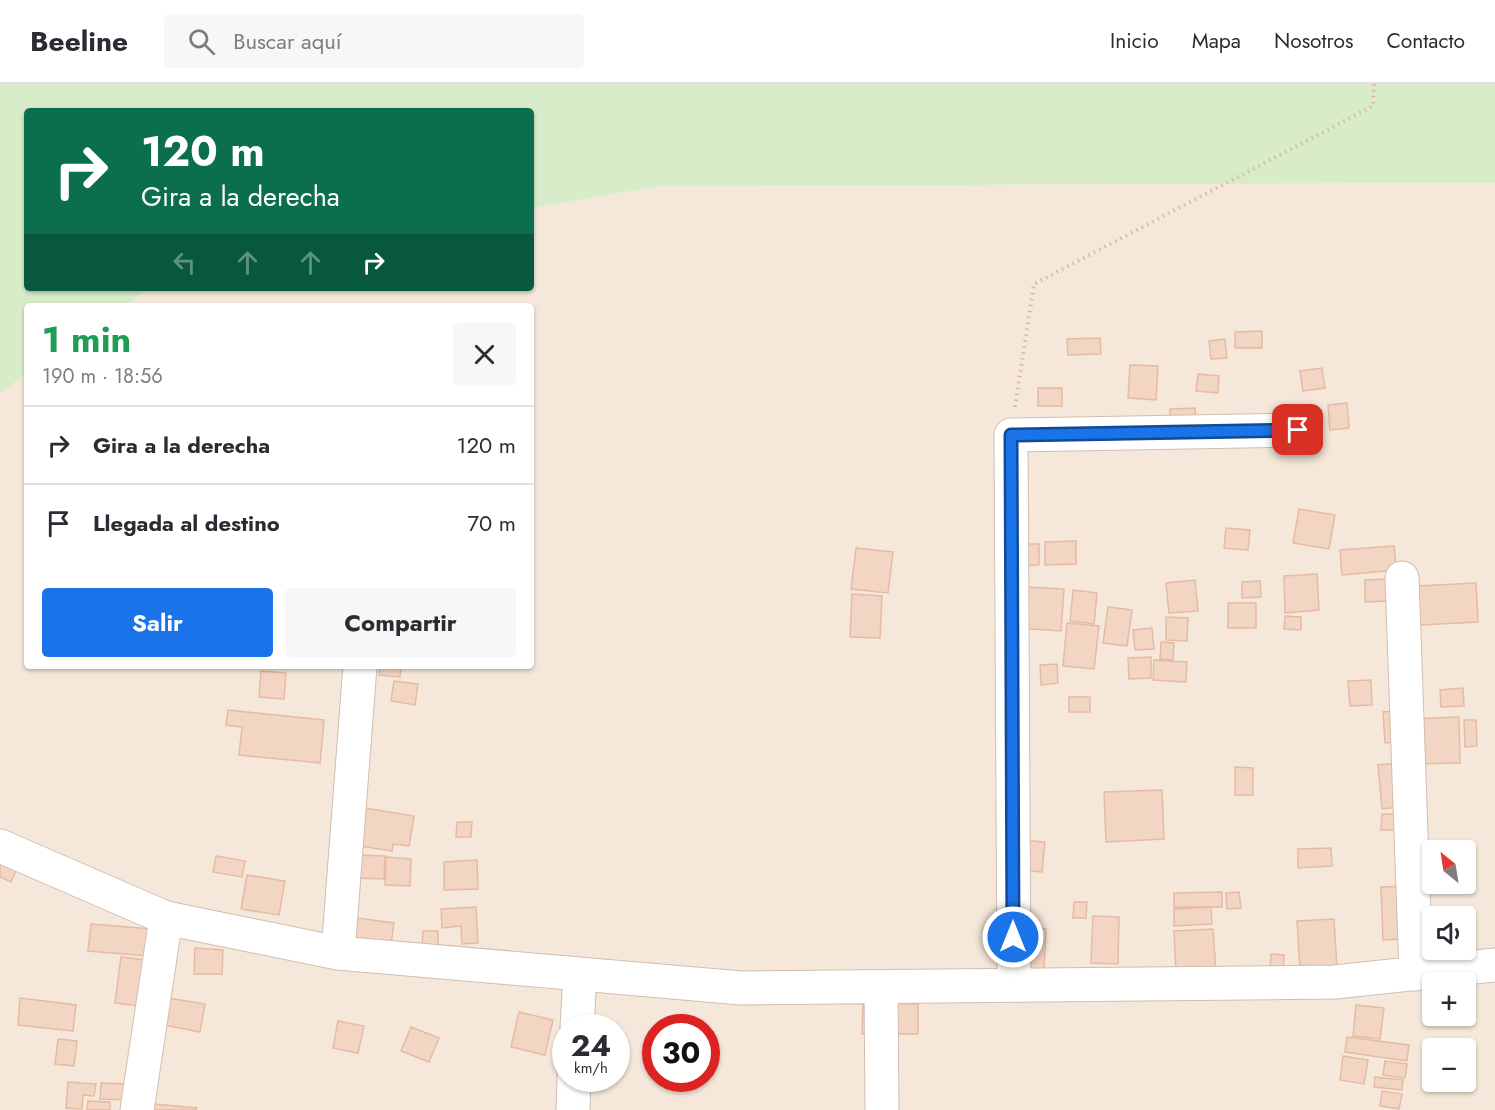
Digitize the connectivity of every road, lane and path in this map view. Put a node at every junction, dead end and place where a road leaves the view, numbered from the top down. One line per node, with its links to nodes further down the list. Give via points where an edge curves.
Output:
1 (1374, 84): 3 (path, via 1373,106 1034,284)
2 (1298, 430): 3 (street)
3 (1011, 435): 12 (street)
4 (1402, 578): 11 (street)
5 (360, 669): 8 (street)
6 (0, 846): 7 (street)
7 (166, 918): 8 (street); 16 (street)
8 (338, 953): 10 (street)
9 (1495, 965): 11 (street)
10 (580, 974): 13 (street, via 741,988); 14 (street)
11 (1416, 974): 12 (street, via 1335,982)
12 (1014, 985): 13 (street)
13 (881, 987): 18 (street)
14 (578, 1014)
15 (574, 1092): 17 (street)
16 (137, 1110)
17 (573, 1110)
18 (882, 1110)

